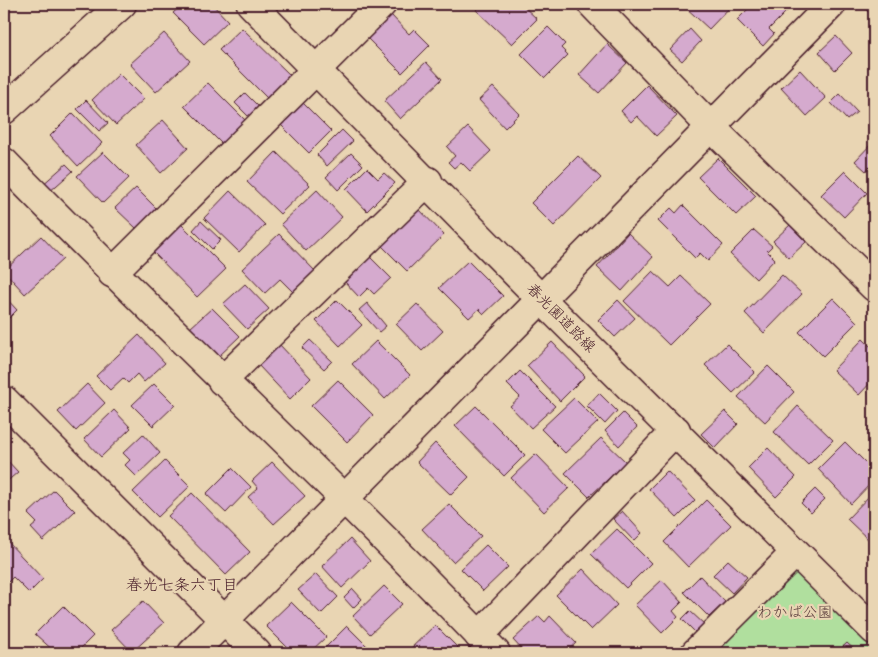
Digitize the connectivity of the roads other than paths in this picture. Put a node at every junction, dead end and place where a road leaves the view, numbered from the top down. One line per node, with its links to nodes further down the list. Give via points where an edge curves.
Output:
1 (122, 4): 7 (street)
2 (251, 4): 6 (street, 春光園道路線)
3 (382, 4): 6 (street)
4 (592, 4): 8 (street)
5 (832, 4): 8 (street)
6 (315, 69): 10 (street, 春光園道路線); 11 (street)
7 (4, 110)
8 (710, 126): 12 (street); 13 (street)
9 (4, 162): 11 (street)
10 (428, 181): 13 (street, 春光園道路線); 14 (street)
11 (112, 274): 14 (street)
12 (874, 287)
13 (541, 299): 16 (street, 春光園道路線); 17 (street)
14 (222, 381): 17 (street)
15 (4, 400): 19 (street)
16 (676, 430): 18 (street, 春光園道路線); 21 (street)
17 (344, 500): 19 (street); 21 (street)
18 (795, 552): 20 (street, 春光園道路線); 24 (street)
19 (224, 621): 22 (street); 23 (street)
20 (874, 630)
21 (487, 644)
22 (192, 653)
23 (257, 653)
24 (695, 653)

